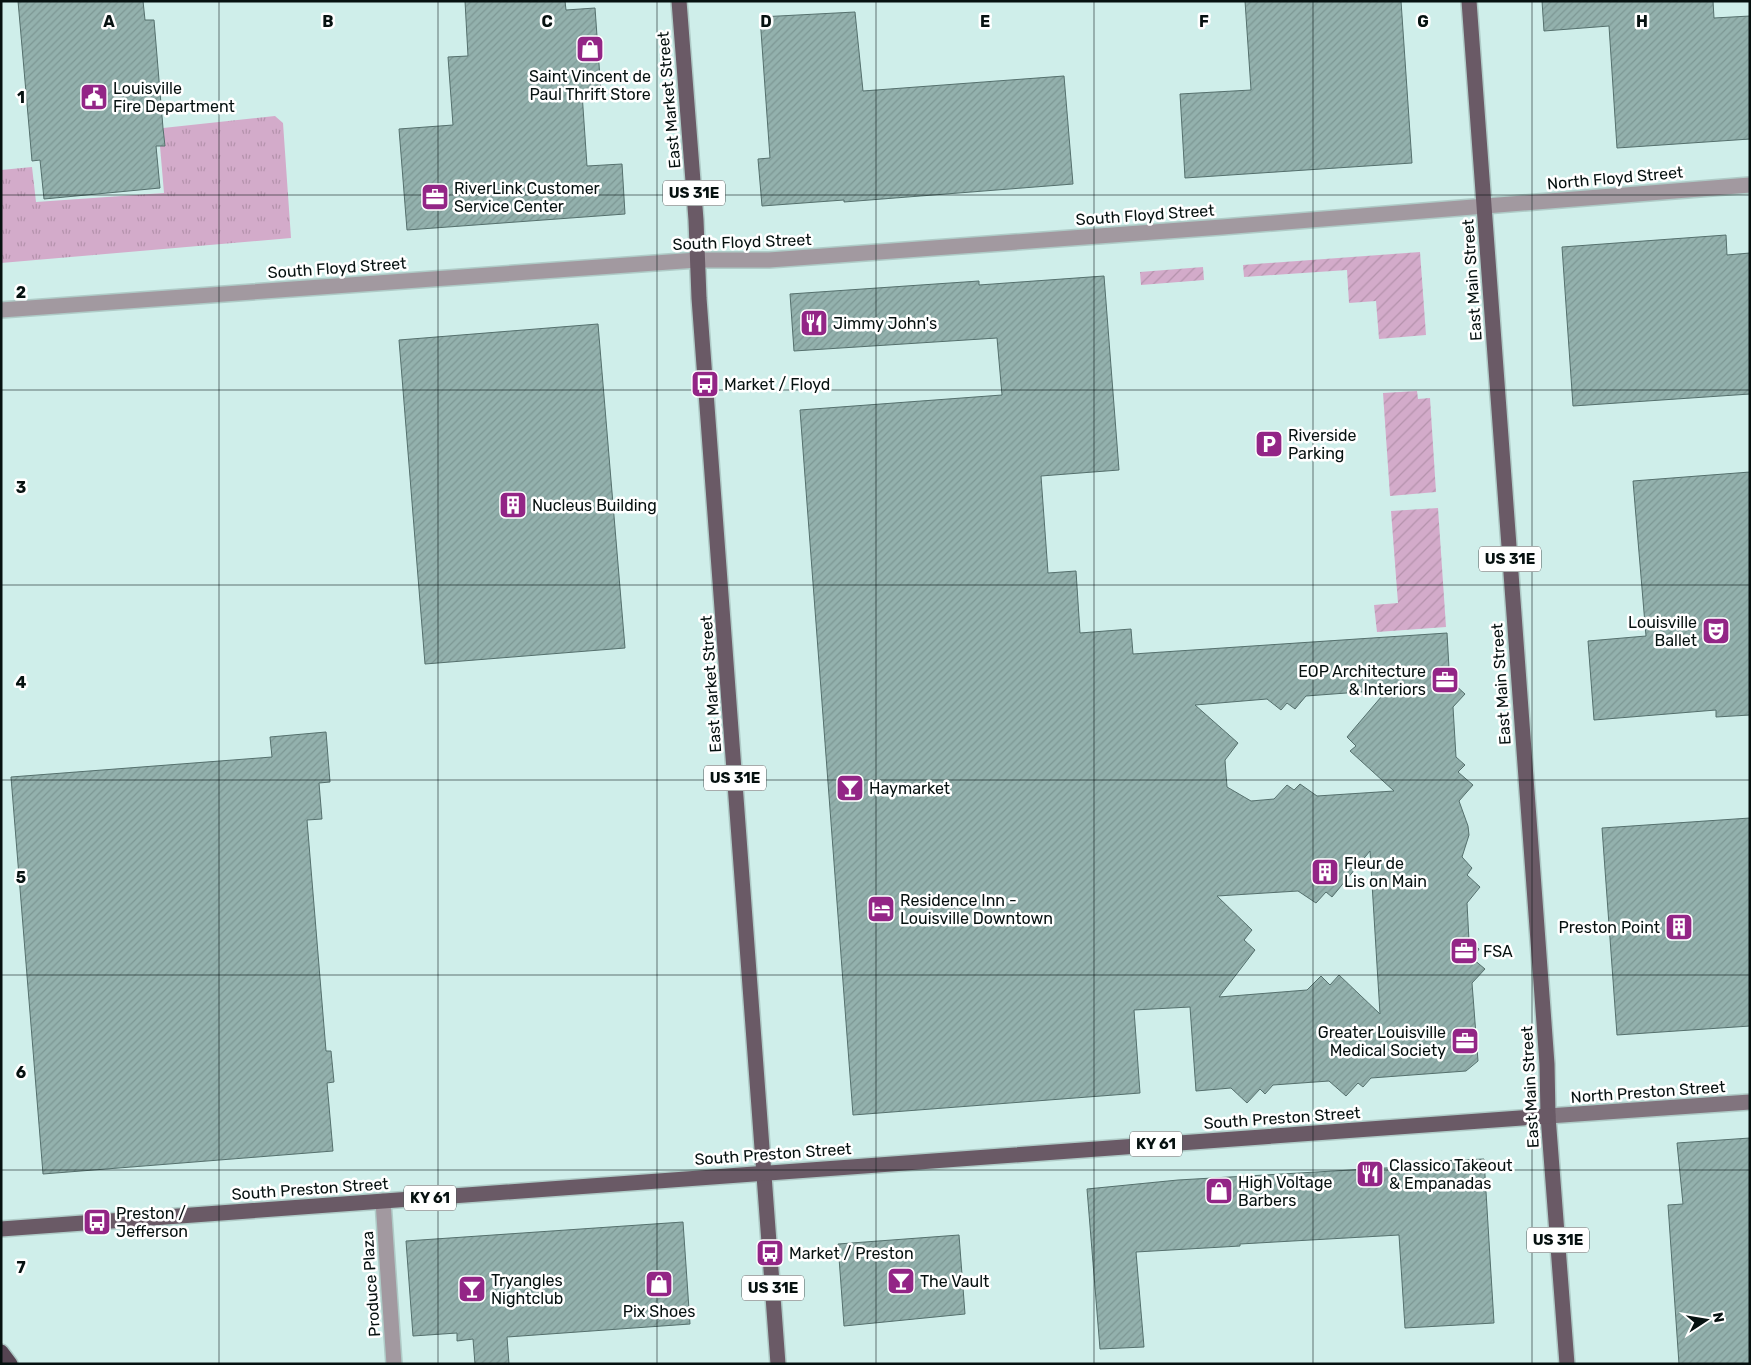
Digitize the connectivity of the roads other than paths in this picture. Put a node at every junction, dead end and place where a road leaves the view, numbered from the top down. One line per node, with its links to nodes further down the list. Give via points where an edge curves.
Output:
1 (679, 1): 5 (main road, East Market Street / US 31E)
2 (1469, 1): 4 (main road, East Main Street / US 31E)
3 (1750, 185): 4 (street, North Floyd Street)
4 (1484, 206): 5 (street, South Floyd Street, via 769,260); 8 (main road, East Main Street / US 31E, via 1547,1064)
5 (697, 260): 6 (street, South Floyd Street); 9 (main road, East Market Street / US 31E)
6 (1, 310)
7 (1750, 1102): 8 (street, North Preston Street)
8 (1548, 1116): 9 (main road, South Preston Street / KY 61); 16 (main road, East Main Street / US 31E)
9 (764, 1172): 10 (main road, South Preston Street / KY 61); 15 (main road, East Market Street / US 31E)
10 (383, 1201): 11 (main road, South Preston Street / KY 61); 14 (street, Produce Plaza)
11 (1, 1229)
12 (1, 1352): 13 (highway)
13 (10, 1364)
14 (394, 1364)
15 (778, 1364)
16 (1567, 1364)

